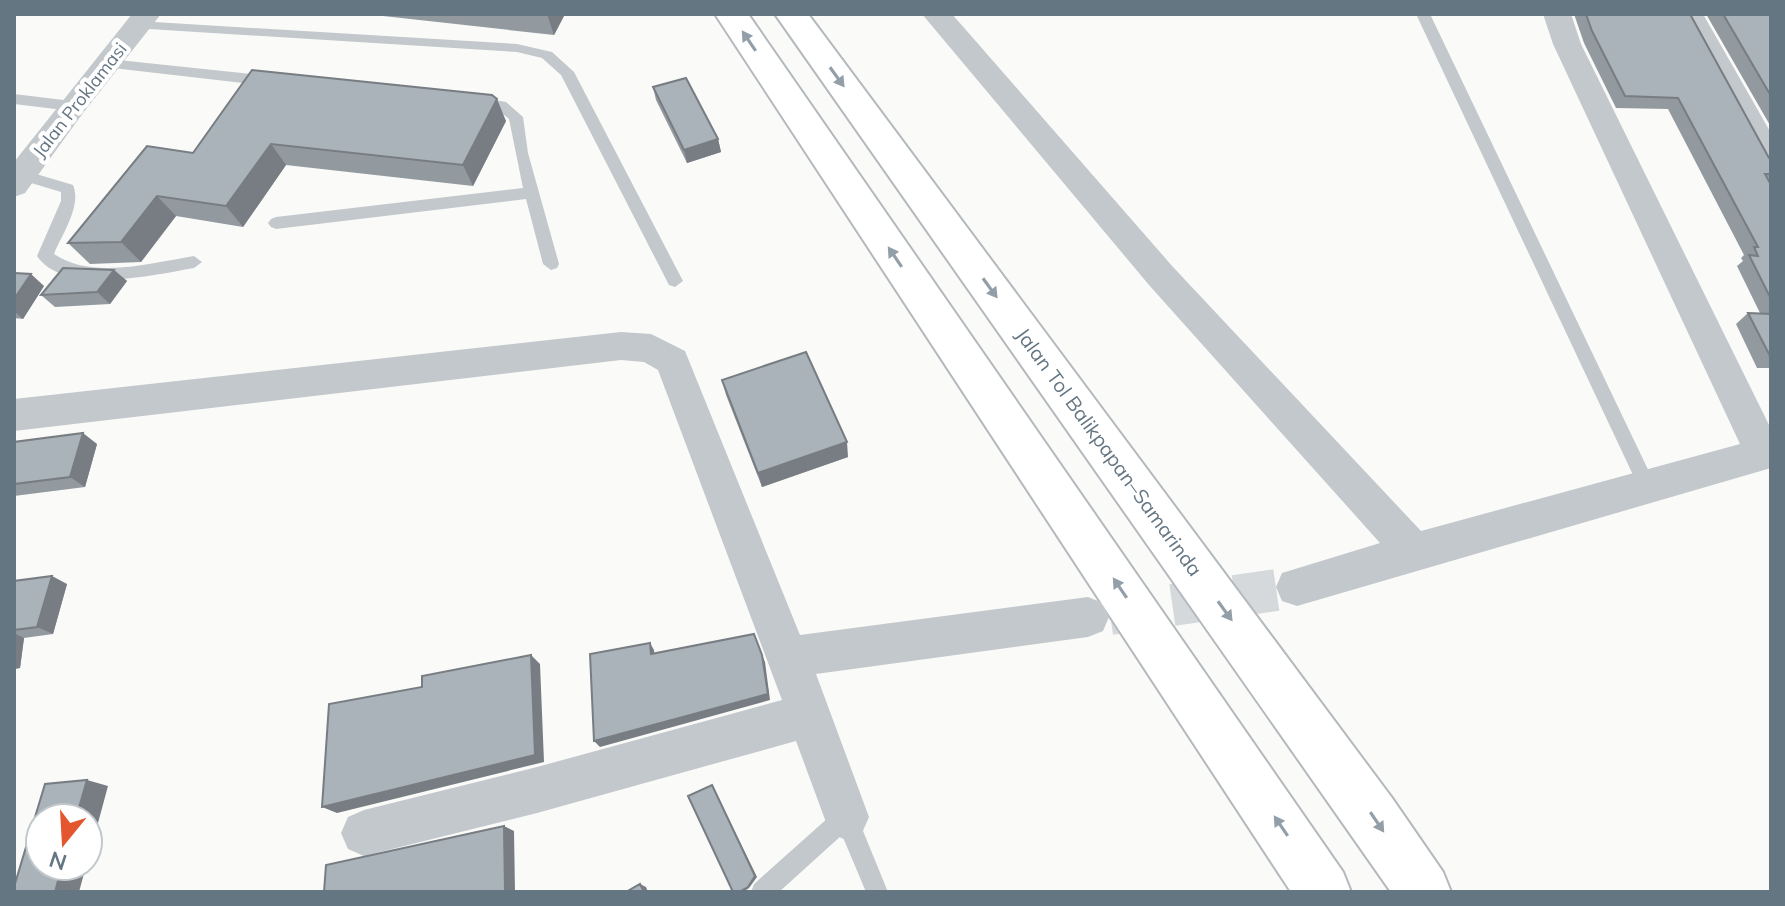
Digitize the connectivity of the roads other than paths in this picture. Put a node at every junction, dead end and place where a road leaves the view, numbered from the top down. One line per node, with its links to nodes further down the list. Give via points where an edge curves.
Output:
1 (218, 14): 10 (lane)
2 (262, 14): 11 (lane)
3 (731, 14): 38 (highway, one-way to 3)
4 (791, 14): 39 (highway, Jalan Tol Balikpapan–Samarinda, one-way to 39)
5 (936, 14): 29 (street, via 1161,276)
6 (1423, 14): 28 (lane)
7 (1557, 14): 27 (street, via 1567,44)
8 (1689, 14): 15 (street)
9 (142, 20): 10 (lane); 12 (street, Jalan Proklamasi)
10 (207, 29): 11 (lane)
11 (251, 31): 25 (lane, via 517,48 547,55 567,72)
12 (109, 64): 13 (lane); 18 (street, Jalan Proklamasi)
13 (281, 82)
14 (14, 99): 18 (lane)
15 (1735, 99): 17 (street); 19 (street)
16 (454, 100): 21 (lane, via 501,105 516,117)
17 (1771, 101)
18 (72, 106): 20 (street, Jalan Proklamasi)
19 (1771, 160)
20 (18, 180): 23 (lane, via 68,189 69,201 45,256 56,268 109,274)
21 (532, 193): 22 (lane); 24 (lane)
22 (276, 223)
23 (194, 262)
24 (551, 264)
25 (675, 281)
26 (14, 415): 32 (street, via 621,346 651,348 672,361)
27 (1768, 452): 28 (street)
28 (1648, 488): 29 (street)
29 (1412, 550): 30 (street)
30 (1297, 587)
31 (1088, 617): 32 (street)
32 (788, 657): 33 (street)
33 (809, 715): 34 (street); 35 (street)
34 (846, 817): 36 (lane); 37 (lane)
35 (364, 833)
36 (762, 892)
37 (877, 892)
38 (1323, 892)
39 (1423, 892)

